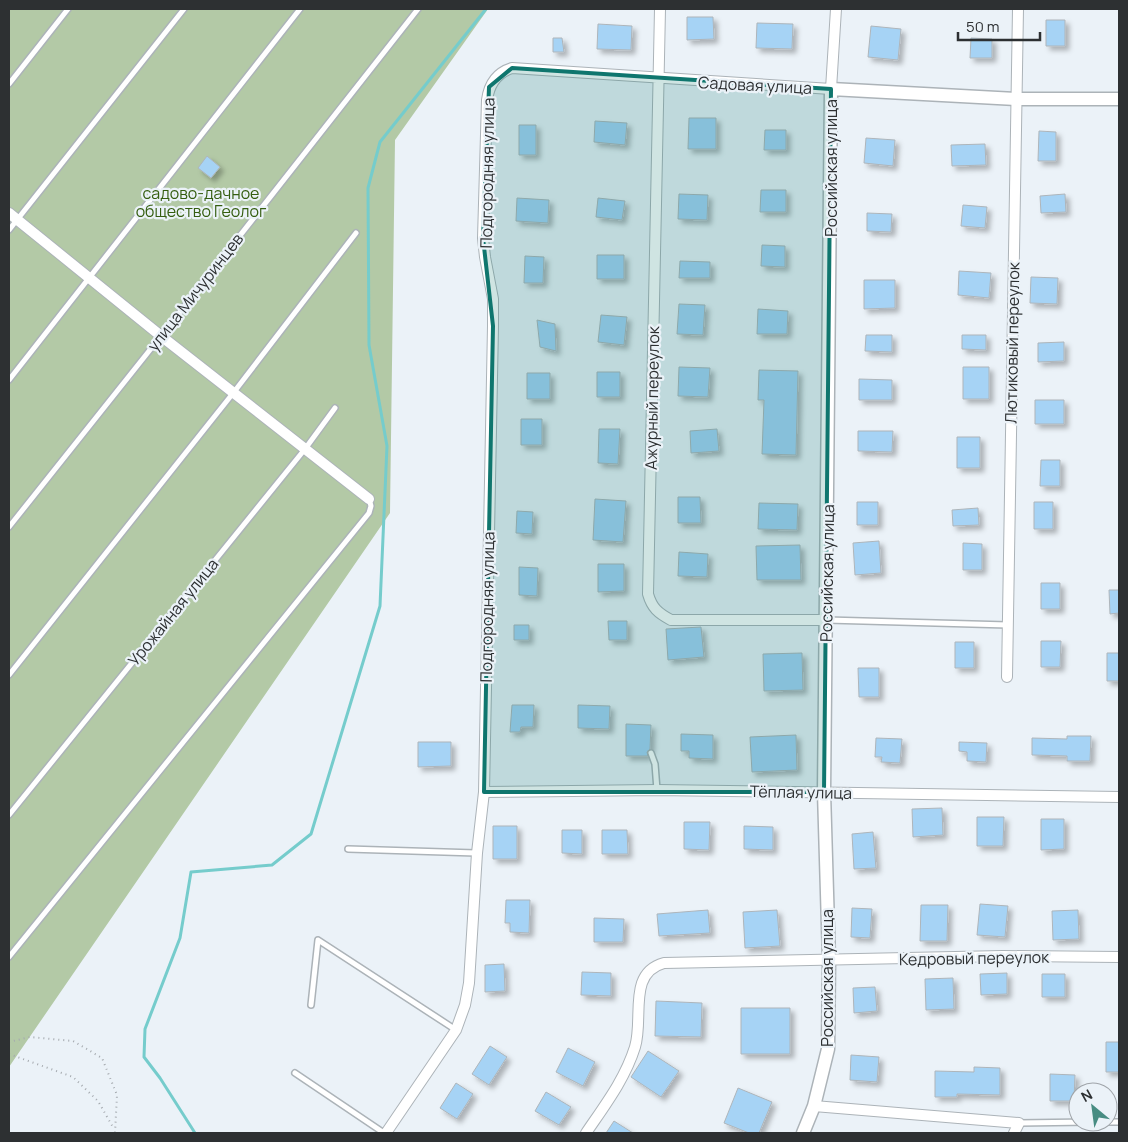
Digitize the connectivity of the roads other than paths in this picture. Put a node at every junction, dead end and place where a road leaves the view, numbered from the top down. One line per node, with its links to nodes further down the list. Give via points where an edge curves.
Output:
1 (68, 9): 10 (lane)
2 (184, 9): 14 (lane)
3 (300, 9): 17 (lane)
4 (418, 9): 18 (lane, улица Мичуринцев)
5 (660, 9): 9 (street, Ажурный переулок)
6 (836, 9): 11 (street, Российская улица)
7 (1018, 9): 12 (street, Лютиковый переулок)
8 (512, 68): 9 (street, Садовая улица); 31 (street, Подгородняя улица, via 494,79 487,100 483,238 493,299 493,326)
9 (658, 79): 11 (street, Садовая улица); 25 (street, Ажурный переулок, via 648,594 655,611 671,620)
10 (9, 84)
11 (831, 89): 12 (street, Садовая улица); 25 (street, Российская улица)
12 (1016, 99): 13 (street, Садовая улица); 26 (street, Лютиковый переулок)
13 (1119, 99)
14 (13, 217): 15 (lane); 17 (street)
15 (9, 230)
16 (356, 233): 20 (lane)
17 (90, 278): 18 (street); 19 (lane)
18 (161, 336): 20 (street); 24 (lane, улица Мичуринцев)
19 (9, 380)
20 (234, 392): 22 (street); 27 (lane)
21 (335, 408): 22 (lane, Урожайная улица)
22 (305, 449): 23 (street); 34 (lane, Урожайная улица)
23 (369, 499): 37 (lane, via 369,514)
24 (9, 527)
25 (827, 620): 26 (lane); 32 (street, Российская улица)
26 (1008, 625): 28 (street, Лютиковый переулок)
27 (9, 675)
28 (1007, 678)
29 (652, 753): 30 (lane)
30 (657, 790): 31 (street, Тёплая улица); 32 (street, Тёплая улица)
31 (484, 792): 36 (street, Подгородняя улица)
32 (824, 792): 33 (street, Тёплая улица); 39 (street, Российская улица)
33 (1119, 797)
34 (9, 815)
35 (348, 848): 36 (lane)
36 (477, 853): 41 (street, Подгородняя улица, via 469,983)
37 (9, 957)
38 (1119, 957): 39 (street, Кедровый переулок)
39 (829, 960): 43 (street, Российская улица, via 828,1049); 47 (street, Кедровый переулок, via 664,963 654,966 645,973 641,986 636,1045 622,1080)
40 (310, 1005): 41 (lane, via 318,940)
41 (456, 1030): 46 (street, Подгородняя улица)
42 (295, 1073): 46 (lane)
43 (814, 1106): 45 (street); 48 (street, Российская улица)
44 (1068, 1122): 45 (lane)
45 (1019, 1123): 49 (street)
46 (385, 1133)
47 (586, 1133)
48 (803, 1133)
49 (1014, 1133)

